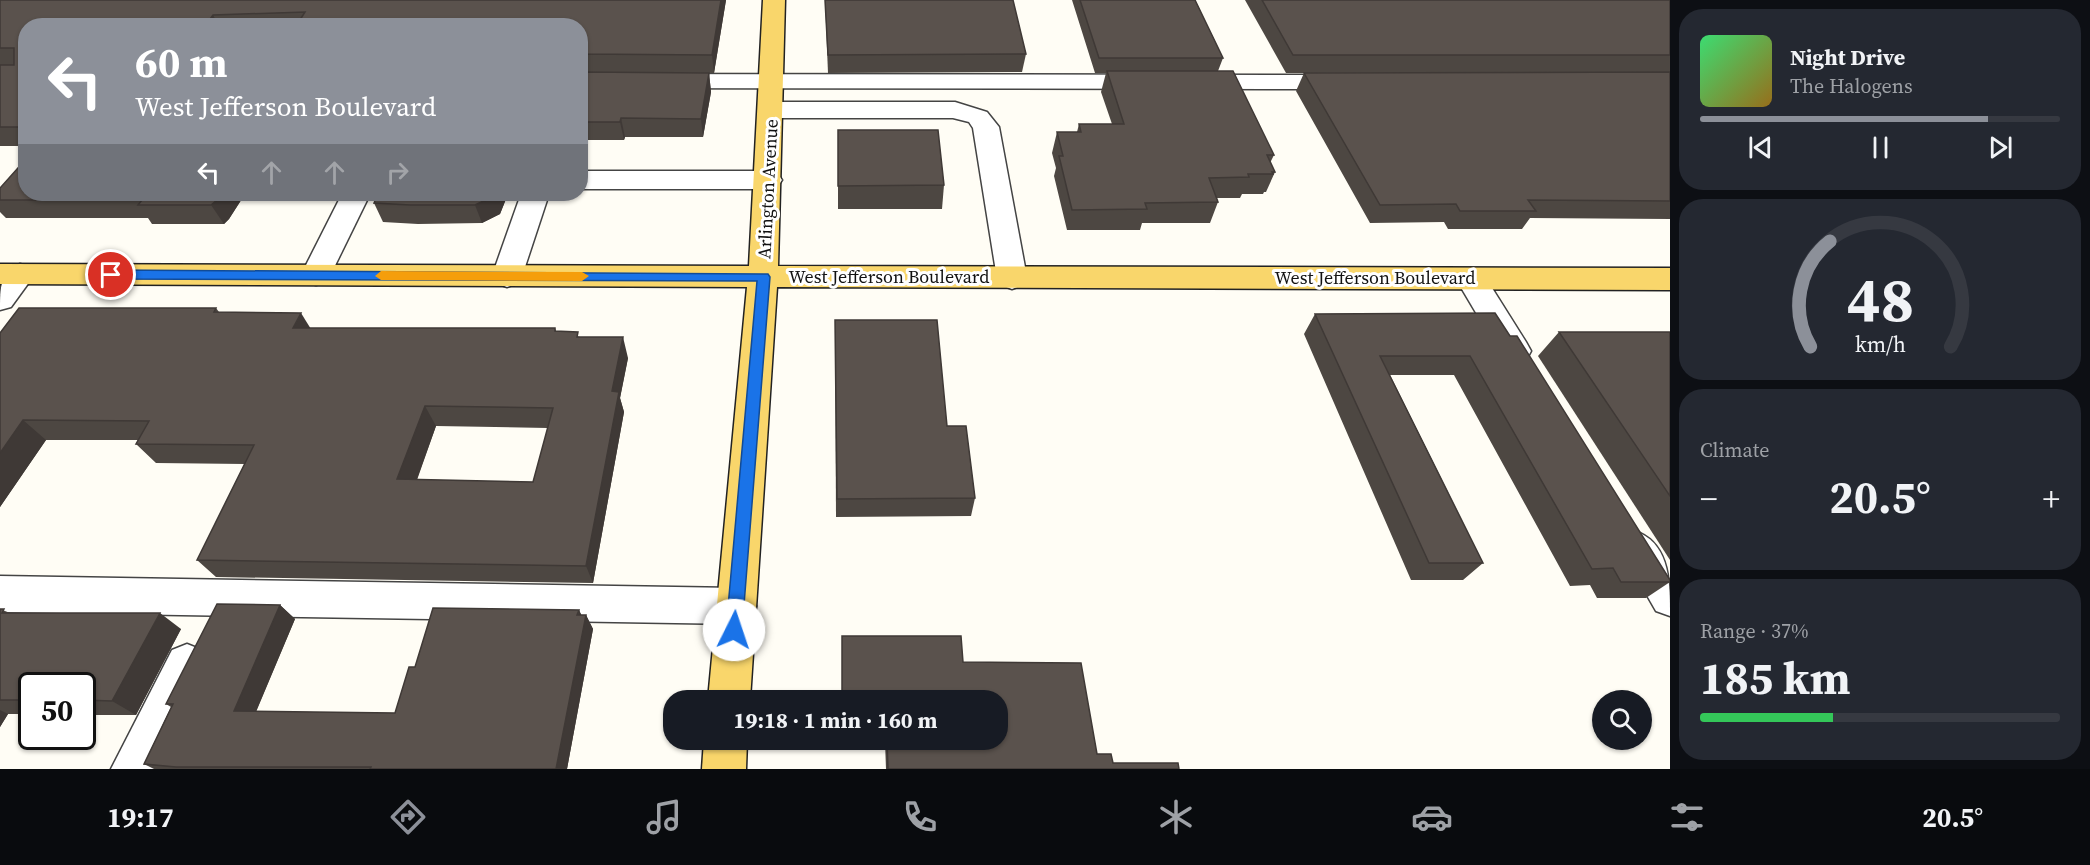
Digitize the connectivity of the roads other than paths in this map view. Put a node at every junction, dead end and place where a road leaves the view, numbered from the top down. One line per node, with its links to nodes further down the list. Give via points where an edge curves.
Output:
1 (774, 0): 4 (main road, Arlington Avenue)
2 (588, 81): 4 (street)
3 (1371, 82): 4 (street)
4 (772, 83): 5 (main road, Arlington Avenue)
5 (771, 110): 7 (main road, Arlington Avenue); 14 (street, via 955,110 978,117 986,127)
6 (588, 180): 7 (street)
7 (768, 180): 13 (main road, Arlington Avenue)
8 (353, 201): 11 (street)
9 (533, 201): 12 (street)
10 (10, 274): 11 (main road, West Jefferson Boulevard); 17 (street)
11 (316, 276): 12 (main road, West Jefferson Boulevard)
12 (507, 276): 13 (main road, West Jefferson Boulevard)
13 (763, 277): 14 (main road, West Jefferson Boulevard); 23 (main road, Arlington Avenue)
14 (1012, 278): 15 (main road, West Jefferson Boulevard)
15 (1471, 279): 16 (main road, West Jefferson Boulevard); 18 (street)
16 (1670, 279)
17 (0, 299)
18 (1534, 381)
19 (1620, 519): 22 (street)
20 (0, 594): 21 (street)
21 (221, 598): 23 (street); 26 (street)
22 (1670, 598)
23 (736, 606): 24 (main road, Arlington Avenue)
24 (730, 690)
25 (725, 750): 27 (main road)
26 (133, 769)
27 (724, 769)

